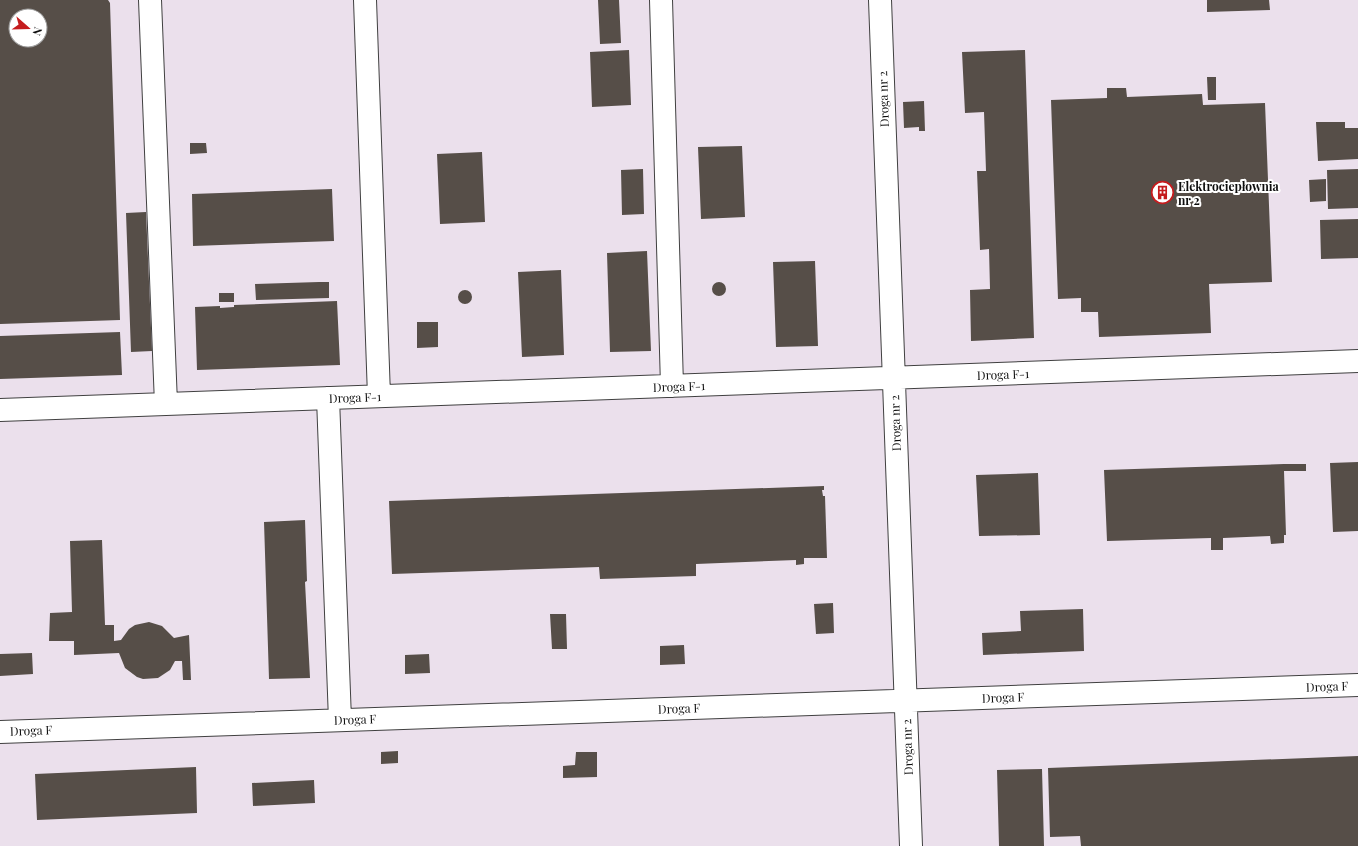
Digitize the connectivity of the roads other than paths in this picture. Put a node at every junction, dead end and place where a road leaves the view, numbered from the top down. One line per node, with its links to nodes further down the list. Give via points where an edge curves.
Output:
1 (150, 0): 10 (lane)
2 (365, 0): 8 (lane)
3 (661, 0): 7 (lane)
4 (880, 0): 6 (lane, Droga nr 2)
5 (1358, 362): 6 (lane, Droga F-1)
6 (894, 378): 7 (lane, Droga F-1); 13 (lane, Droga nr 2)
7 (672, 386): 8 (lane, Droga F-1)
8 (380, 396): 9 (lane, Droga F-1)
9 (328, 398): 10 (lane, Droga F-1); 14 (lane)
10 (166, 404): 11 (lane, Droga F-1)
11 (0, 410)
12 (1358, 685): 13 (lane, Droga F)
13 (906, 700): 14 (lane, Droga F); 16 (lane, Droga nr 2)
14 (340, 720): 15 (lane, Droga F)
15 (0, 732)
16 (911, 846)

